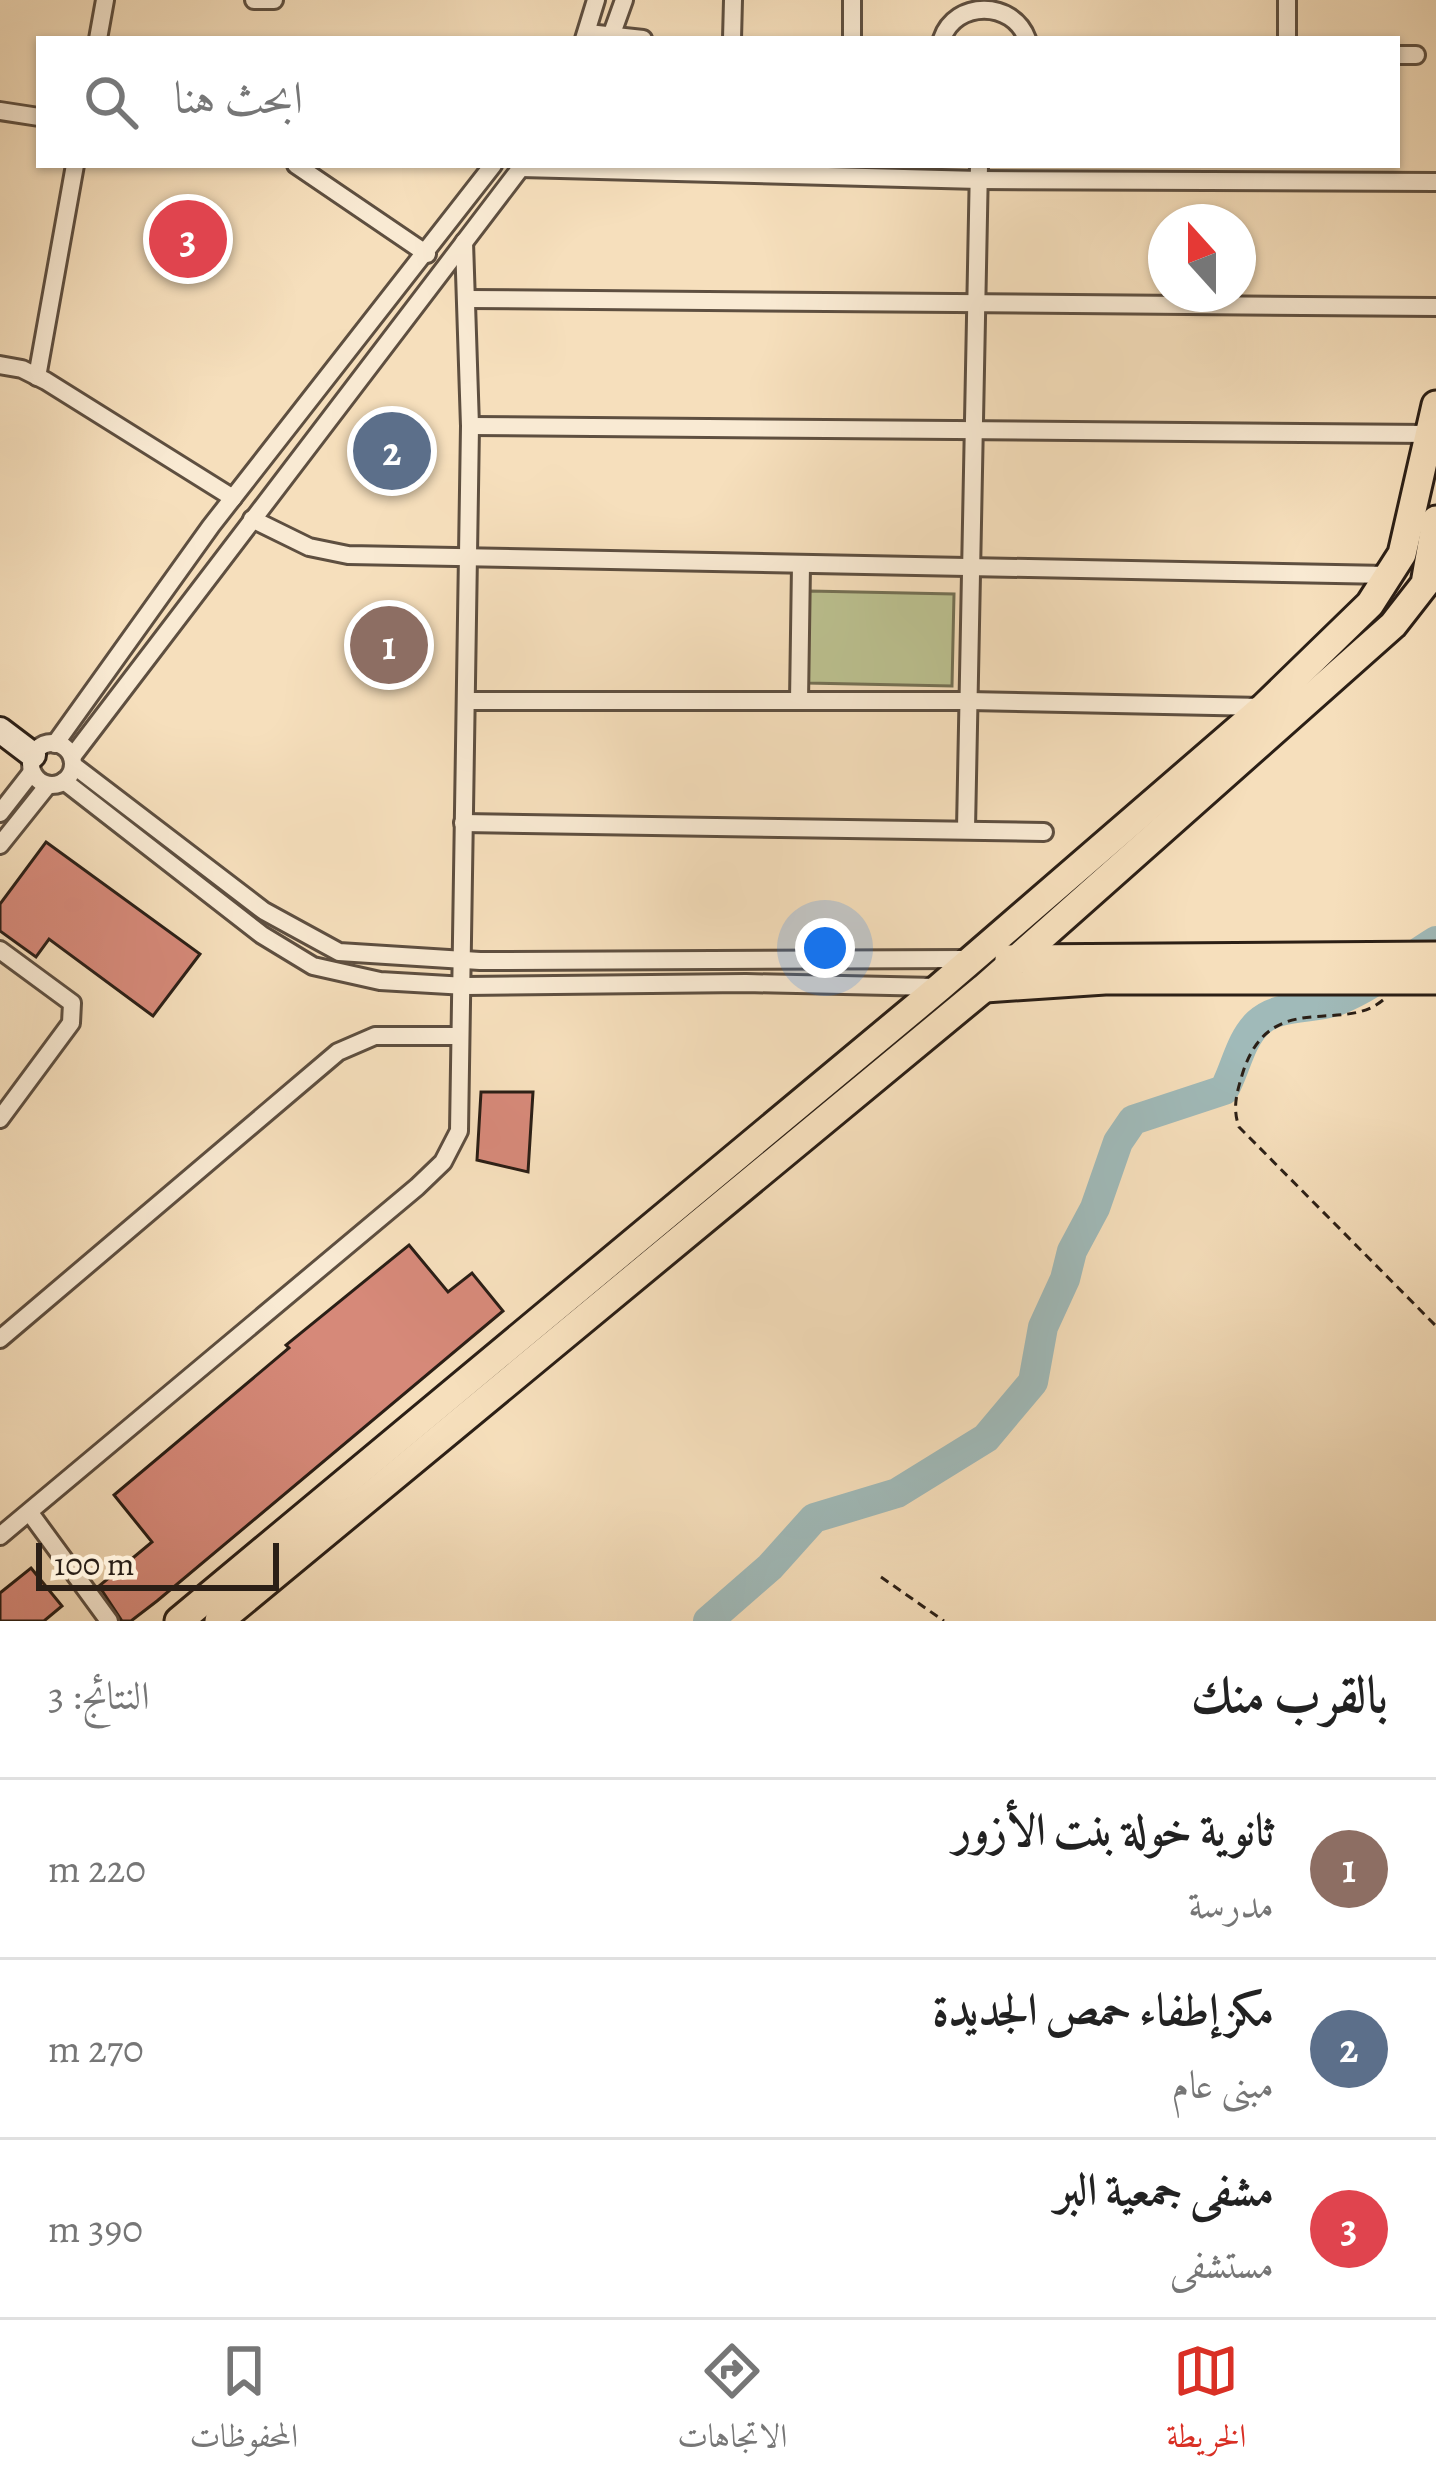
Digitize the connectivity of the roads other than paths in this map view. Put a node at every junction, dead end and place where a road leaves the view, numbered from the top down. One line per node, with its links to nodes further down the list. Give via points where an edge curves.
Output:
1 (105, 0): 10 (street)
2 (254, 0): 3 (street)
3 (274, 0)
4 (596, 0): 11 (street)
5 (624, 0): 12 (street)
6 (733, 0): 13 (street)
7 (852, 0): 14 (street)
8 (1287, 0): 17 (street)
9 (983, 3): 15 (street, via 954,17); 16 (street, via 1015,18)
10 (99, 36)
11 (586, 36)
12 (611, 36)
13 (732, 36)
14 (852, 36)
15 (944, 36)
16 (1026, 36)
17 (1287, 36)
18 (0, 111): 19 (street)
19 (36, 117)
20 (74, 168): 35 (street)
21 (300, 168): 30 (street)
22 (491, 168): 30 (street)
23 (520, 168): 29 (street)
24 (659, 168): 25 (street)
25 (727, 169): 26 (street)
26 (855, 170): 27 (street)
27 (979, 173): 28 (street); 32 (street)
28 (1436, 182)
29 (464, 242): 31 (street); 41 (street)
30 (427, 254): 40 (street)
31 (468, 299): 32 (street); 37 (street)
32 (977, 302): 33 (street); 38 (street)
33 (1436, 307)
34 (0, 364): 35 (street)
35 (37, 376): 40 (street)
36 (1436, 405): 39 (main road)
37 (470, 426): 38 (street); 43 (street)
38 (975, 430): 39 (street); 45 (street)
39 (1430, 434): 46 (main road, via 1402,554)
40 (232, 498): 52 (street)
41 (252, 519): 43 (street, via 309,547 348,555); 53 (street)
42 (1436, 520): 60 (main road, via 1425,584 1393,625)
43 (469, 560): 44 (street); 47 (street)
44 (801, 565): 45 (street); 48 (street)
45 (972, 567): 46 (street); 49 (street)
46 (1388, 575): 50 (main road, via 1370,604)
47 (466, 700): 48 (street); 55 (street)
48 (799, 701): 49 (street)
49 (969, 701): 50 (street); 56 (street)
50 (1264, 707): 61 (main road)
51 (0, 730): 52 (street)
52 (40, 757): 53 (street); 53 (street); 54 (street)
53 (64, 772): 58 (street); 62 (street, via 264,911 339,952); 65 (street, via 262,935 313,966)
54 (0, 813)
55 (463, 823): 56 (street); 62 (street)
56 (967, 829): 57 (street)
57 (1044, 832)
58 (0, 845)
59 (0, 950): 69 (street, via 72,1003 71,1023)
60 (1017, 958): 61 (main road); 64 (main road); 67 (main road)
61 (969, 959): 62 (street); 66 (main road)
62 (460, 960): 65 (street)
63 (1434, 964): 64 (main road)
64 (1384, 973): 67 (main road)
65 (460, 986): 66 (street); 68 (street)
66 (940, 987): 67 (main road); 74 (main road)
67 (984, 988): 75 (main road)
68 (459, 1036): 70 (street, via 375,1036 338,1052); 71 (street, via 459,1131 443,1162)
69 (0, 1119)
70 (0, 1339)
71 (30, 1513): 72 (street); 73 (street)
72 (0, 1536)
73 (109, 1621)
74 (178, 1621)
75 (219, 1621)

